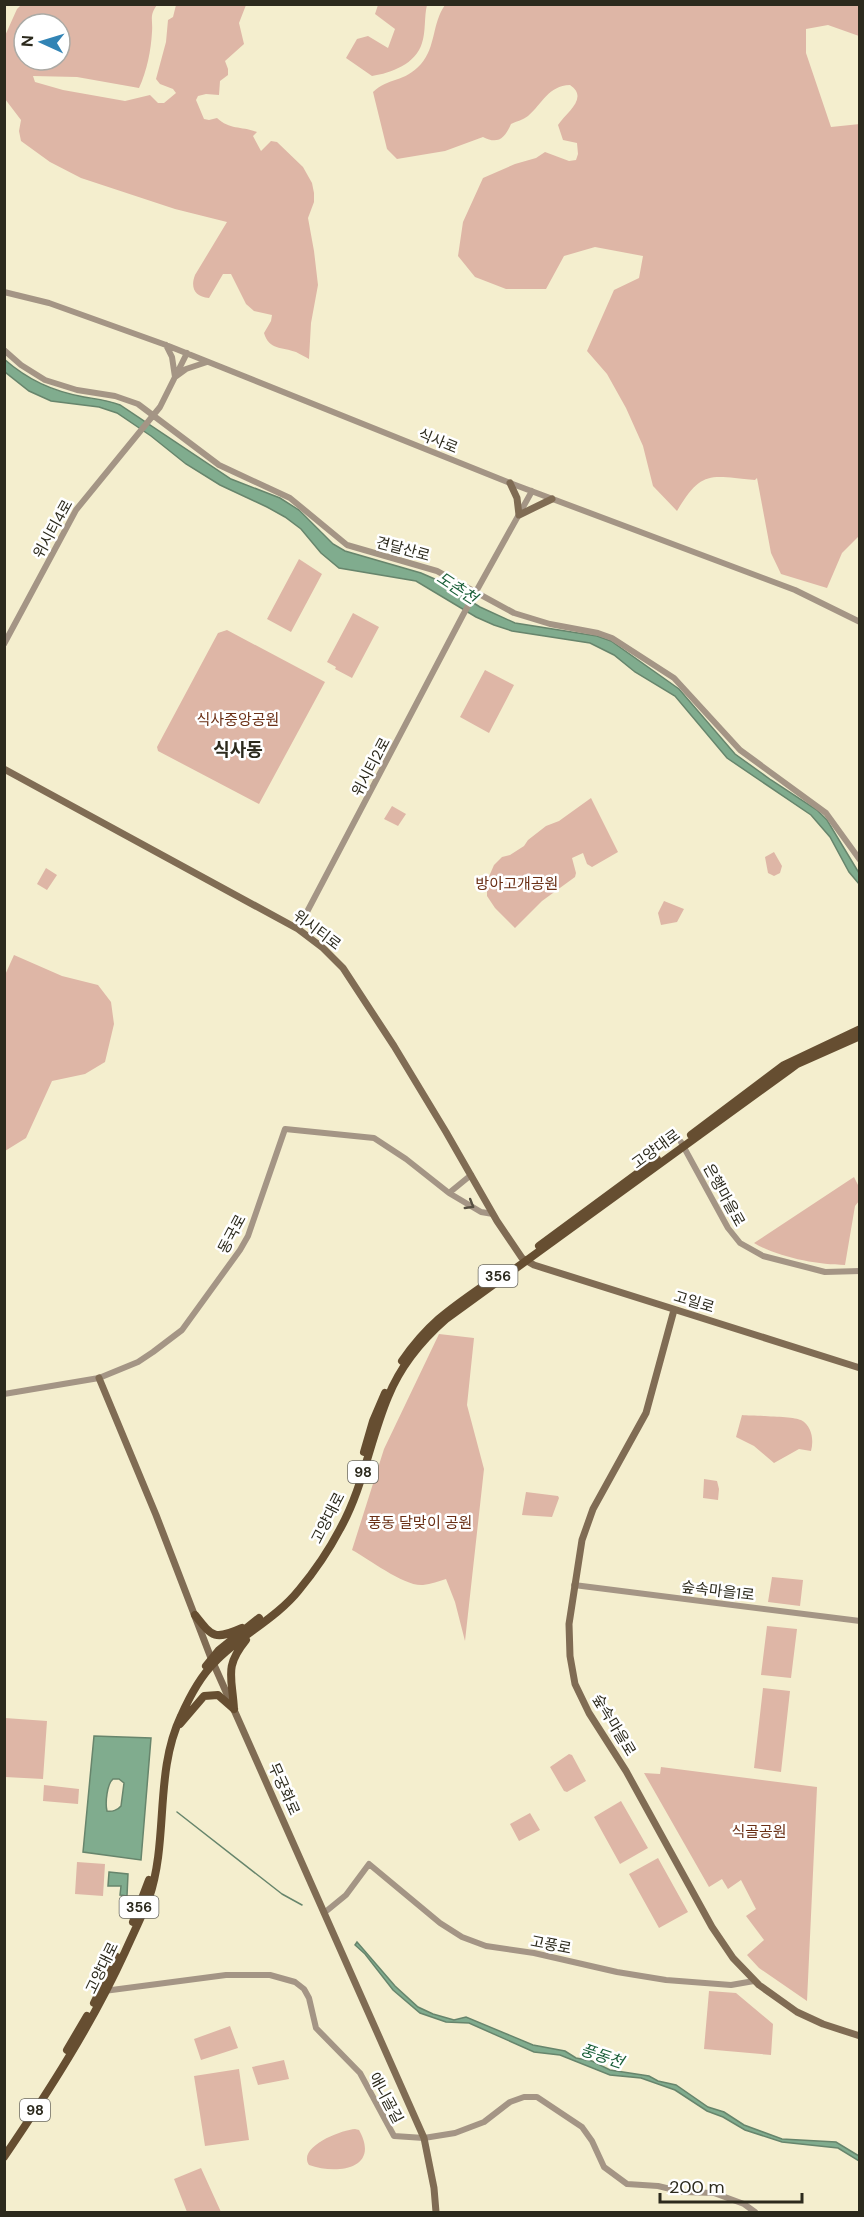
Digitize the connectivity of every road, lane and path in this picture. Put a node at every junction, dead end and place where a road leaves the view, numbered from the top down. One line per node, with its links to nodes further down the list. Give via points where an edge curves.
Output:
1 (4, 292): 2 (street, 식사로, via 49,303)
2 (166, 345): 4 (street, 식사로); 6 (street)
3 (4, 351): 7 (street, 견달산로, via 39,377 125,399 138,405)
4 (187, 353): 5 (street, 식사로); 6 (street)
5 (207, 362): 6 (street); 8 (street, 식사로)
6 (175, 376): 7 (street)
7 (150, 418): 12 (street, 견달산로, via 219,465 290,498 347,545 437,570); 14 (street, 위시티4로, via 76,510)
8 (510, 483): 9 (street, 식사로); 11 (main road)
9 (532, 491): 10 (street, 식사로); 11 (street)
10 (552, 499): 11 (main road); 13 (street, 식사로, via 795,590)
11 (519, 515): 12 (street)
12 (476, 592): 16 (street, 견달산로, via 514,613 612,638 674,678 740,750 826,813); 17 (street, 위시티2로)
13 (860, 621)
14 (4, 644)
15 (4, 768): 17 (main road, 위시티로)
16 (860, 860)
17 (298, 929): 21 (main road, 위시티로, via 343,968)
18 (860, 1029): 20 (main road, 고양대로 / 356, via 784,1065)
19 (860, 1036): 20 (main road, 고양대로, via 797,1064)
20 (682, 1144): 24 (main road, 고양대로 / 356); 25 (street, 은행마을로, via 740,1243 763,1256 825,1272)
21 (471, 1175): 22 (street); 23 (main road, 위시티로)
22 (449, 1193): 23 (street, 동국로, one-way to 23, via 481,1212); 28 (street, 동국로, via 374,1138 285,1129 248,1236 182,1330 138,1362)
23 (493, 1214): 24 (main road, 위시티로)
24 (524, 1260): 26 (main road, 고일로); 33 (main road, 고양대로 / 98, via 434,1329 407,1363 388,1397 341,1528 299,1590)
25 (860, 1271)
26 (674, 1310): 27 (main road, 고일로); 30 (main road, 숲속마을로, via 646,1413 593,1509 582,1539)
27 (860, 1368)
28 (99, 1378): 29 (street, 동국로); 31 (main road, 무궁화로)
29 (4, 1394)
30 (574, 1585): 32 (street, 숲속마을1로); 38 (main road, 숲속마을로, via 569,1624 575,1684 716,1934)
31 (195, 1615): 33 (main road, via 216,1636); 34 (main road, 무궁화로)
32 (860, 1621)
33 (253, 1626): 34 (main road, 고양대로 / 98); 35 (main road, via 231,1664)
34 (212, 1660): 35 (main road, 무궁화로); 36 (main road, 고양대로 / 98); 39 (main road, 고양대로 / 356, via 189,1692 172,1728 161,1778 152,1868)
35 (234, 1709): 36 (main road, via 218,1695 204,1696); 37 (main road, 무궁화로)
36 (176, 1729): 39 (main road, 고양대로 / 98, via 166,1770 157,1868 148,1898)
37 (324, 1913): 38 (street, 고풍로, via 346,1895 369,1864 440,1923 486,1946 666,1980 731,1985); 41 (main road, 무궁화로)
38 (754, 1981): 40 (main road, 숲속마을로, via 810,2019)
39 (103, 1991): 41 (street, 애니골길, via 246,1974 279,1976 295,1982 309,1998 316,2028 360,2073 392,2135); 42 (main road, 고양대로 / 356); 43 (main road, 고양대로 / 98, via 82,2035)
40 (860, 2036)
41 (424, 2138): 44 (main road, 무궁화로); 45 (street, 애니골길, via 477,2125 510,2102 534,2096 582,2127 604,2167 627,2184 714,2193)
42 (4, 2150)
43 (4, 2157)
44 (436, 2212)
45 (755, 2212)

